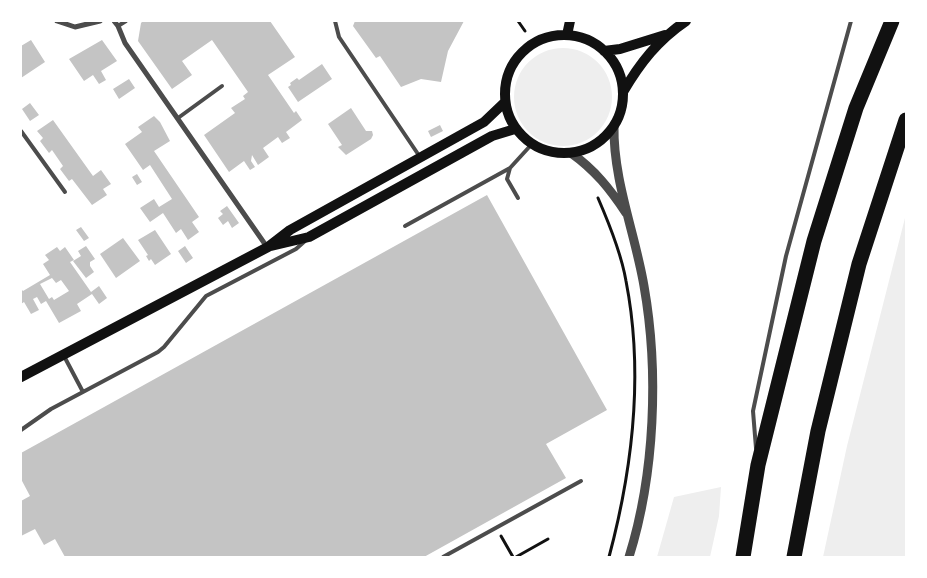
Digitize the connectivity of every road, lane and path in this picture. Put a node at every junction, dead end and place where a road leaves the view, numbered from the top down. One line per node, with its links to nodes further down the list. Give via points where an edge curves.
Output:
1 (57, 21): 2 (street, via 76,27)
2 (100, 21)
3 (114, 21): 11 (street)
4 (126, 21): 11 (lane)
5 (335, 21): 26 (lane, via 339,37)
6 (518, 21): 12 (path)
7 (570, 21): 14 (main road)
8 (686, 21): 13 (main road)
9 (851, 21): 39 (lane, via 786,256 753,411)
10 (892, 21): 39 (highway, via 856,108 814,241)
11 (118, 26): 19 (street, via 125,42)
12 (525, 31)
13 (666, 34): 15 (main road); 17 (main road, via 637,68)
14 (567, 35): 15 (main road, via 588,40); 18 (main road, via 541,40 520,54 509,72)
15 (604, 51): 17 (main road, via 619,71)
16 (222, 86): 19 (lane)
17 (623, 92): 21 (main road, via 621,112)
18 (505, 102): 22 (main road); 26 (main road, via 484,122)
19 (178, 118): 34 (street)
20 (906, 120): 48 (highway, via 859,264 818,431)
21 (614, 126): 25 (main road, via 595,145); 31 (street, via 616,166)
22 (515, 129): 24 (main road); 33 (main road, via 492,136)
23 (21, 131): 29 (lane)
24 (531, 144): 25 (main road, via 546,151); 27 (lane)
25 (571, 154): 31 (street, via 610,188)
26 (420, 157): 34 (main road, via 290,230)
27 (510, 168): 30 (lane, via 507,179); 32 (lane)
28 (594, 190): 45 (path, via 626,279 633,328 636,404 629,474)
29 (65, 192)
30 (518, 198)
31 (629, 218): 46 (street, via 644,287 652,391 642,502)
32 (405, 226)
33 (309, 237): 34 (main road); 37 (lane, via 296,249 206,296 164,347)
34 (268, 247): 35 (main road)
35 (63, 355): 36 (main road); 37 (lane)
36 (21, 377)
37 (83, 392): 38 (lane)
38 (21, 430)
39 (758, 465): 47 (highway)
40 (581, 481): 41 (lane)
41 (497, 527): 43 (lane); 44 (path)
42 (548, 539): 44 (path)
43 (443, 557)
44 (515, 557)
45 (610, 557)
46 (629, 557)
47 (743, 557)
48 (794, 557)

